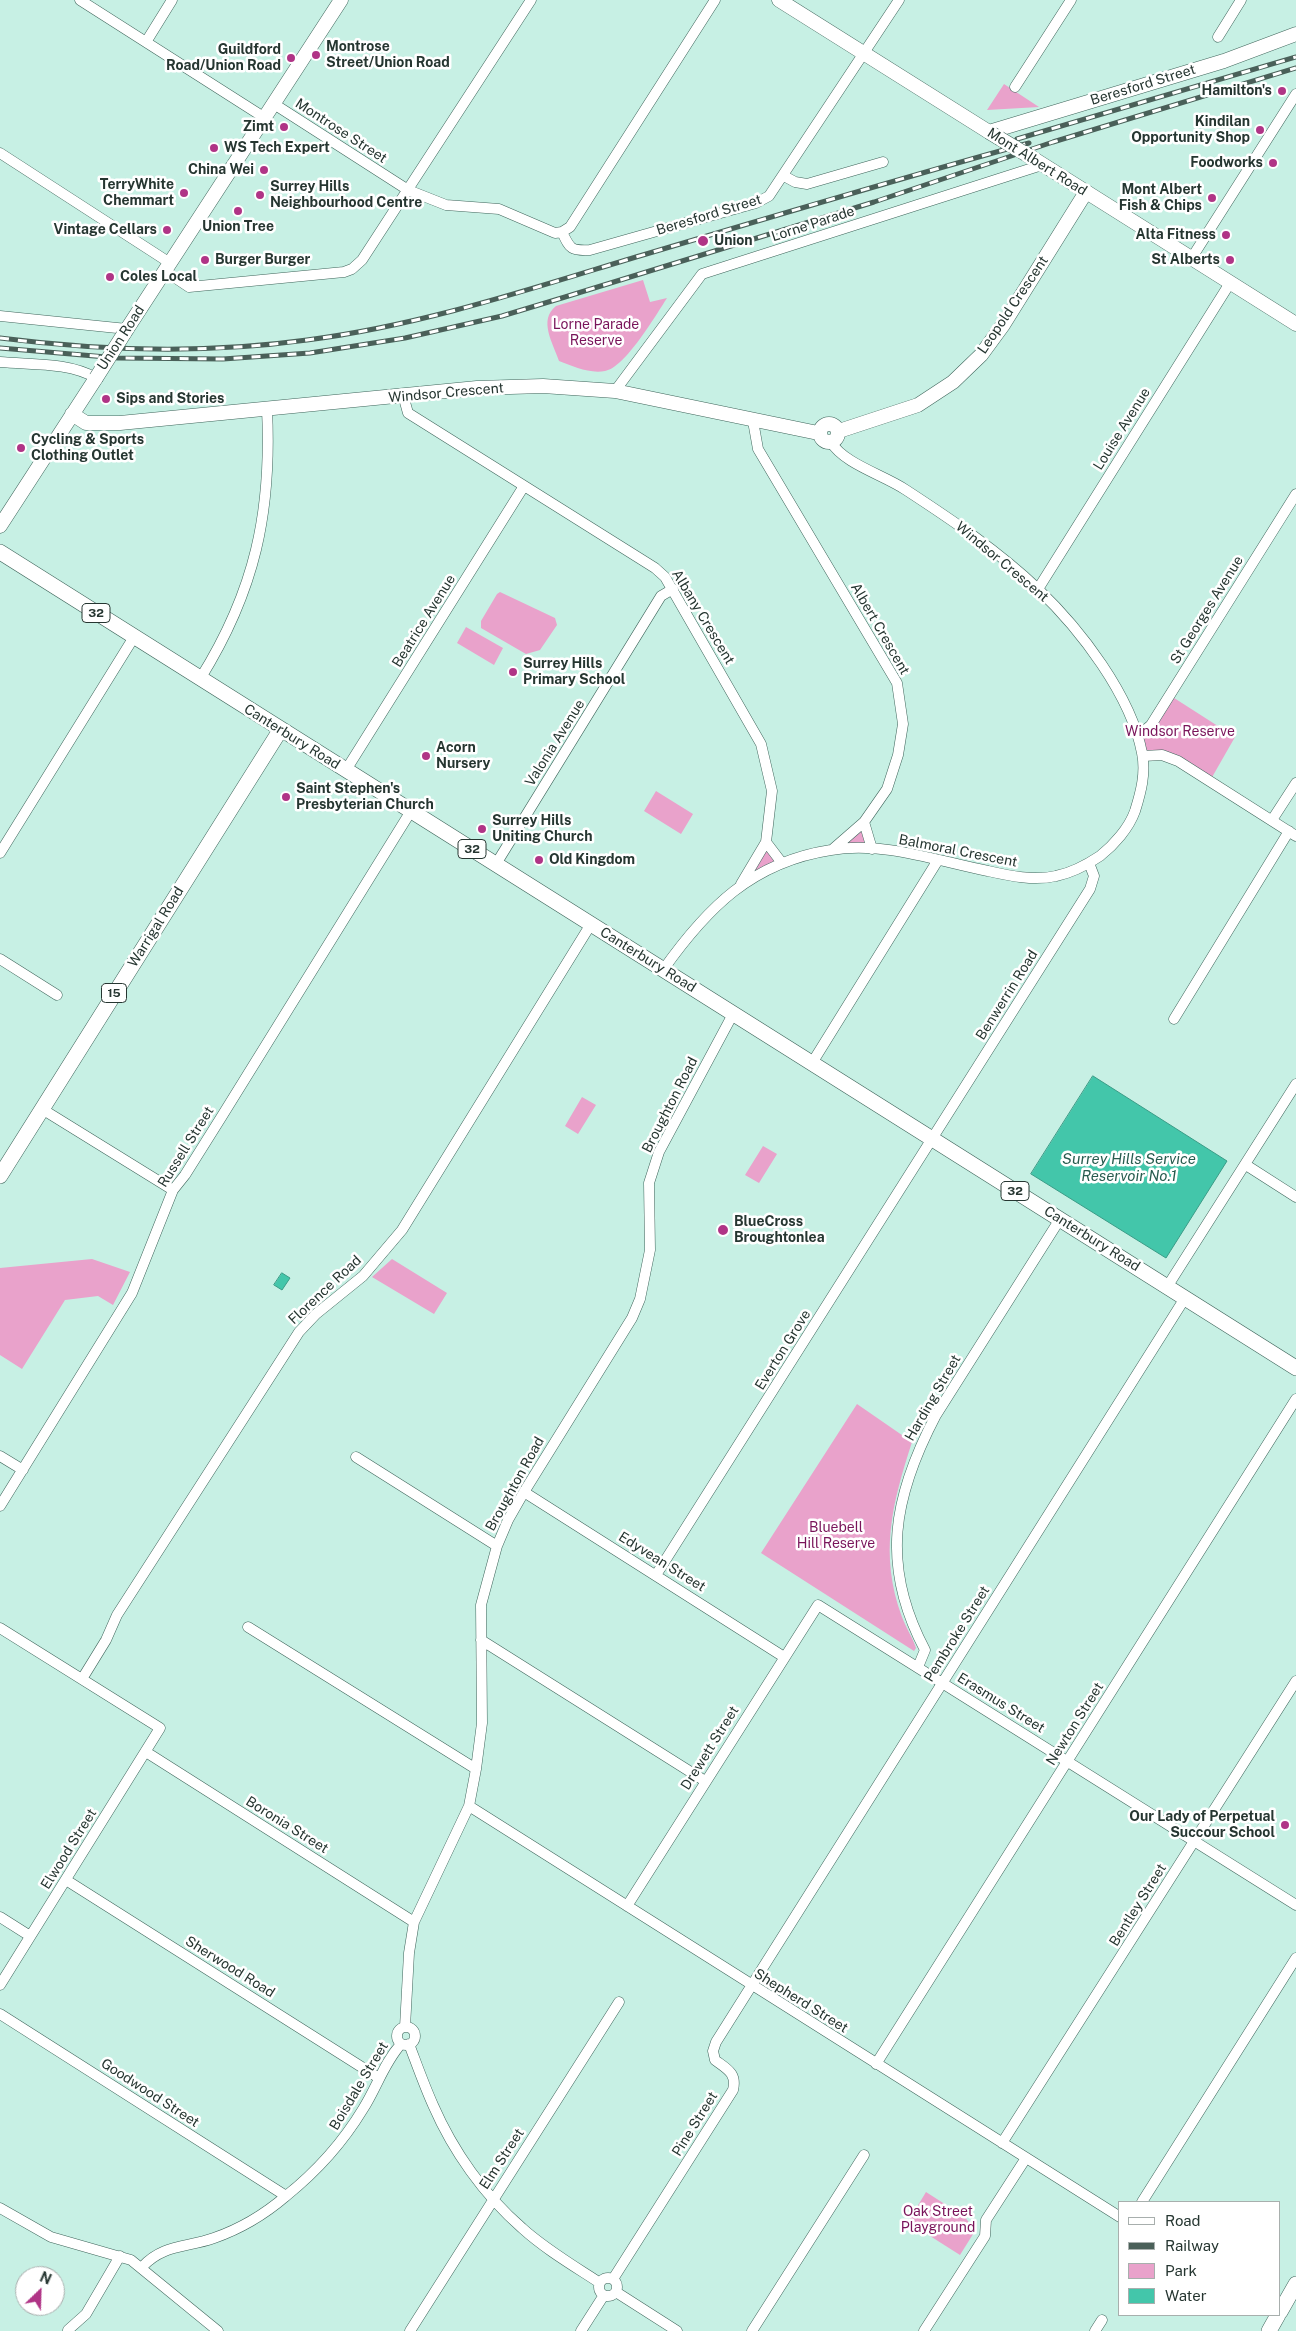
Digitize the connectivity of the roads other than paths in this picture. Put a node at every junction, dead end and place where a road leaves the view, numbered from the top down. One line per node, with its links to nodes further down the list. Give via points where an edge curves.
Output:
1 (80, 0): 12 (street)
2 (172, 0): 12 (street)
3 (341, 0): 16 (street, Union Road)
4 (531, 0): 23 (street)
5 (716, 0): 25 (street, via 570,227)
6 (779, 0): 13 (street, Mont Albert Road)
7 (898, 0): 13 (street)
8 (1071, 0): 14 (street)
9 (1241, 0): 11 (street)
10 (1296, 34): 18 (street, Beresford Street, via 1224,61)
11 (1218, 37)
12 (146, 42): 17 (street)
13 (864, 54): 18 (street, Mont Albert Road); 22 (street)
14 (1015, 87)
15 (1296, 94): 26 (street)
16 (274, 104): 17 (street, Union Road); 23 (street, Montrose Street)
17 (265, 118): 27 (street, Union Road)
18 (989, 132): 21 (street, Mont Albert Road, bridge)
19 (0, 154): 27 (street)
20 (883, 162): 22 (street, via 807,184)
21 (1038, 162): 24 (street, Mont Albert Road); 34 (street, Lorne Parade, via 702,274)
22 (784, 176): 25 (street, Beresford Street, via 769,196 756,203 590,250 569,247)
23 (408, 190): 25 (street, Montrose Street, via 446,205 499,209 546,230); 27 (street, via 362,260 344,272 189,287)
24 (1086, 192): 26 (street, Mont Albert Road); 39 (street, Leopold Crescent, via 981,355 953,382 918,405)
25 (562, 232)
26 (1191, 259): 28 (street, Mont Albert Road)
27 (168, 267): 31 (street, Union Road)
28 (1230, 283): 30 (street, Mont Albert Road); 45 (street, Louise Avenue)
29 (0, 316): 31 (street)
30 (1296, 324)
31 (127, 329): 33 (street, Union Road, bridge)
32 (0, 362): 33 (street, via 71,369)
33 (96, 378): 37 (street, Union Road)
34 (616, 391): 35 (street, Windsor Crescent, via 543,386); 38 (street, Windsor Crescent)
35 (403, 395): 36 (street, Windsor Crescent); 40 (street, Albany Crescent, via 408,413)
36 (267, 409): 37 (street, Windsor Crescent, via 86,423); 47 (street, via 269,464 254,560 231,624)
37 (72, 414): 42 (street, Union Road)
38 (753, 421): 39 (street, Windsor Crescent, via 818,433 824,425 831,424 836,426); 55 (street, Albert Crescent, via 758,449 897,683 903,724 898,756 886,789)
39 (835, 436): 45 (street, Windsor Crescent, via 837,453 899,484 967,530)
40 (524, 486): 44 (street, Albany Crescent, via 655,568); 51 (street, Beatrice Avenue)
41 (1296, 494): 49 (street, St Georges Avenue, via 1151,725)
42 (0, 526)
43 (0, 552): 46 (main road, Canterbury Road / 32)
44 (673, 588): 57 (street, Albany Crescent, via 761,744 772,791); 64 (street, Valonia Avenue, via 661,596)
45 (1038, 589): 49 (street, Windsor Crescent, via 1077,632 1110,678)
46 (134, 637): 47 (main road, Canterbury Road / 32); 60 (street)
47 (200, 679): 48 (main road, Canterbury Road / 32)
48 (281, 729): 51 (main road, Canterbury Road / 32); 74 (main road, Warrigal Road / 15)
49 (1138, 736): 50 (street, Windsor Crescent)
50 (1143, 756): 54 (street, via 1162,755 1178,761); 63 (street, Balmoral Crescent, via 1143,788 1133,818 1111,847)
51 (346, 770): 53 (main road, Canterbury Road / 32)
52 (1296, 782): 54 (street)
53 (411, 811): 64 (main road, Canterbury Road / 32); 78 (street, Russell Street)
54 (1272, 820): 56 (street)
55 (864, 822): 58 (street, Albert Crescent); 59 (street)
56 (1292, 833): 71 (street)
57 (766, 842): 62 (street); 65 (street, Albany Crescent)
58 (833, 849): 59 (street, Balmoral Crescent); 62 (street, Balmoral Crescent)
59 (872, 849): 61 (street, Balmoral Crescent)
60 (0, 853)
61 (938, 860): 63 (street, Balmoral Crescent, via 1018,877 1056,876); 72 (street)
62 (782, 863): 65 (street, Balmoral Crescent)
63 (1089, 863): 75 (street, Benwerrin Road, via 1094,876 1090,889)
64 (496, 864): 66 (main road, Canterbury Road / 32)
65 (741, 885): 68 (street, Balmoral Crescent, via 689,933)
66 (591, 924): 68 (main road, Canterbury Road / 32); 98 (street, Florence Road, via 402,1230 363,1276 299,1332 117,1615)
67 (0, 959): 69 (street)
68 (663, 970): 70 (main road, Canterbury Road / 32)
69 (57, 995)
70 (733, 1014): 72 (main road, Canterbury Road / 32); 88 (street, Broughton Road, via 659,1152 649,1183 650,1250 642,1290 632,1318)
71 (1174, 1019)
72 (812, 1063): 75 (main road, Canterbury Road / 32)
73 (1296, 1084): 76 (street)
74 (42, 1109): 77 (main road, Warrigal Road / 15); 78 (street)
75 (933, 1139): 80 (main road, Canterbury Road / 32); 91 (street, Everton Grove)
76 (1246, 1166): 79 (street); 81 (street)
77 (0, 1176)
78 (173, 1190): 87 (street, Russell Street, via 132,1293)
79 (1296, 1197)
80 (1060, 1219): 81 (main road, Canterbury Road / 32); 97 (street, Harding Street, via 936,1415 907,1480 899,1516 896,1555 900,1589 912,1625 926,1650)
81 (1167, 1287): 82 (main road, Canterbury Road / 32)
82 (1185, 1298): 83 (main road, Canterbury Road / 32); 100 (street, Pembroke Street)
83 (1296, 1368)
84 (1296, 1399): 102 (street, Newton Street)
85 (0, 1456): 87 (street)
86 (356, 1457): 90 (street)
87 (23, 1470): 89 (street, Russell Street)
88 (524, 1492): 90 (street, Broughton Road); 91 (street, Edyvean Street)
89 (0, 1506)
90 (497, 1546): 95 (street, Broughton Road, via 481,1605)
91 (656, 1575): 96 (street, Edyvean Street)
92 (818, 1605): 96 (street, Drewett Street); 97 (street, Erasmus Street)
93 (248, 1627): 103 (street)
94 (0, 1628): 98 (street)
95 (481, 1640): 103 (street, Broughton Road, via 482,1723); 104 (street)
96 (784, 1657): 104 (street, Drewett Street)
97 (918, 1667): 100 (street, Erasmus Street)
98 (82, 1679): 101 (street, Elwood Street, via 160,1728)
99 (1296, 1681): 106 (street, Bentley Street)
100 (942, 1682): 102 (street, Erasmus Street); 115 (street, Pembroke Street)
101 (146, 1752): 107 (street, Elwood Street); 111 (street, Boronia Street)
102 (1068, 1760): 106 (street, Erasmus Street); 120 (street, Newton Street)
103 (476, 1769): 105 (street, Broughton Road)
104 (705, 1781): 109 (street, Drewett Street)
105 (469, 1806): 109 (street, Shepherd Street); 111 (street, Broughton Road)
106 (1195, 1841): 108 (street, Erasmus Street); 122 (street, Bentley Street)
107 (66, 1880): 112 (street, Elwood Street); 121 (street, Sherwood Road)
108 (1296, 1905)
109 (627, 1906): 115 (street, Shepherd Street)
110 (0, 1916): 112 (street)
111 (414, 1922): 118 (street, Broughton Road)
112 (30, 1936): 114 (street, Elwood Street)
113 (1296, 1958): 127 (street)
114 (0, 1985)
115 (752, 1986): 120 (street, Shepherd Street); 132 (street, Pine Street, via 713,2051 715,2060 731,2072 735,2080 733,2090)
116 (619, 2002): 126 (street, Elm Street)
117 (0, 2014): 125 (street, Goodwood Street)
118 (405, 2027): 119 (street, via 400,2028 397,2039); 119 (street, via 413,2030 415,2035 414,2041)
119 (405, 2044): 121 (street, Boisdale Street, via 389,2057); 126 (street, via 453,2143)
120 (876, 2064): 122 (street, Shepherd Street)
121 (379, 2078): 125 (street, Boisdale Street, via 342,2142)
122 (1002, 2144): 124 (street, Shepherd Street)
123 (864, 2155): 145 (street)
124 (1026, 2158): 129 (street, Shepherd Street); 146 (street, via 986,2220 984,2236)
125 (286, 2196): 131 (street, Boisdale Street, via 236,2229 212,2239 162,2251)
126 (493, 2198): 133 (street, via 522,2228); 142 (street, Elm Street)
127 (1143, 2201)
128 (0, 2208): 130 (street, via 51,2237)
129 (1118, 2216)
130 (120, 2256): 131 (street); 140 (street, via 86,2314)
131 (142, 2267): 141 (street)
132 (613, 2280): 133 (street, via 605,2279); 135 (street, via 618,2287)
133 (600, 2283): 136 (street, via 600,2291)
134 (1296, 2284): 137 (main road)
135 (616, 2292): 136 (street, via 609,2297); 144 (street)
136 (604, 2295): 143 (street)
137 (1281, 2308)
138 (1276, 2316): 148 (main road)
139 (1102, 2320): 147 (street)
140 (68, 2330)
141 (216, 2330)
142 (410, 2331)
143 (581, 2331)
144 (677, 2331)
145 (752, 2331)
146 (924, 2331)
147 (1096, 2331)
148 (1268, 2331)

